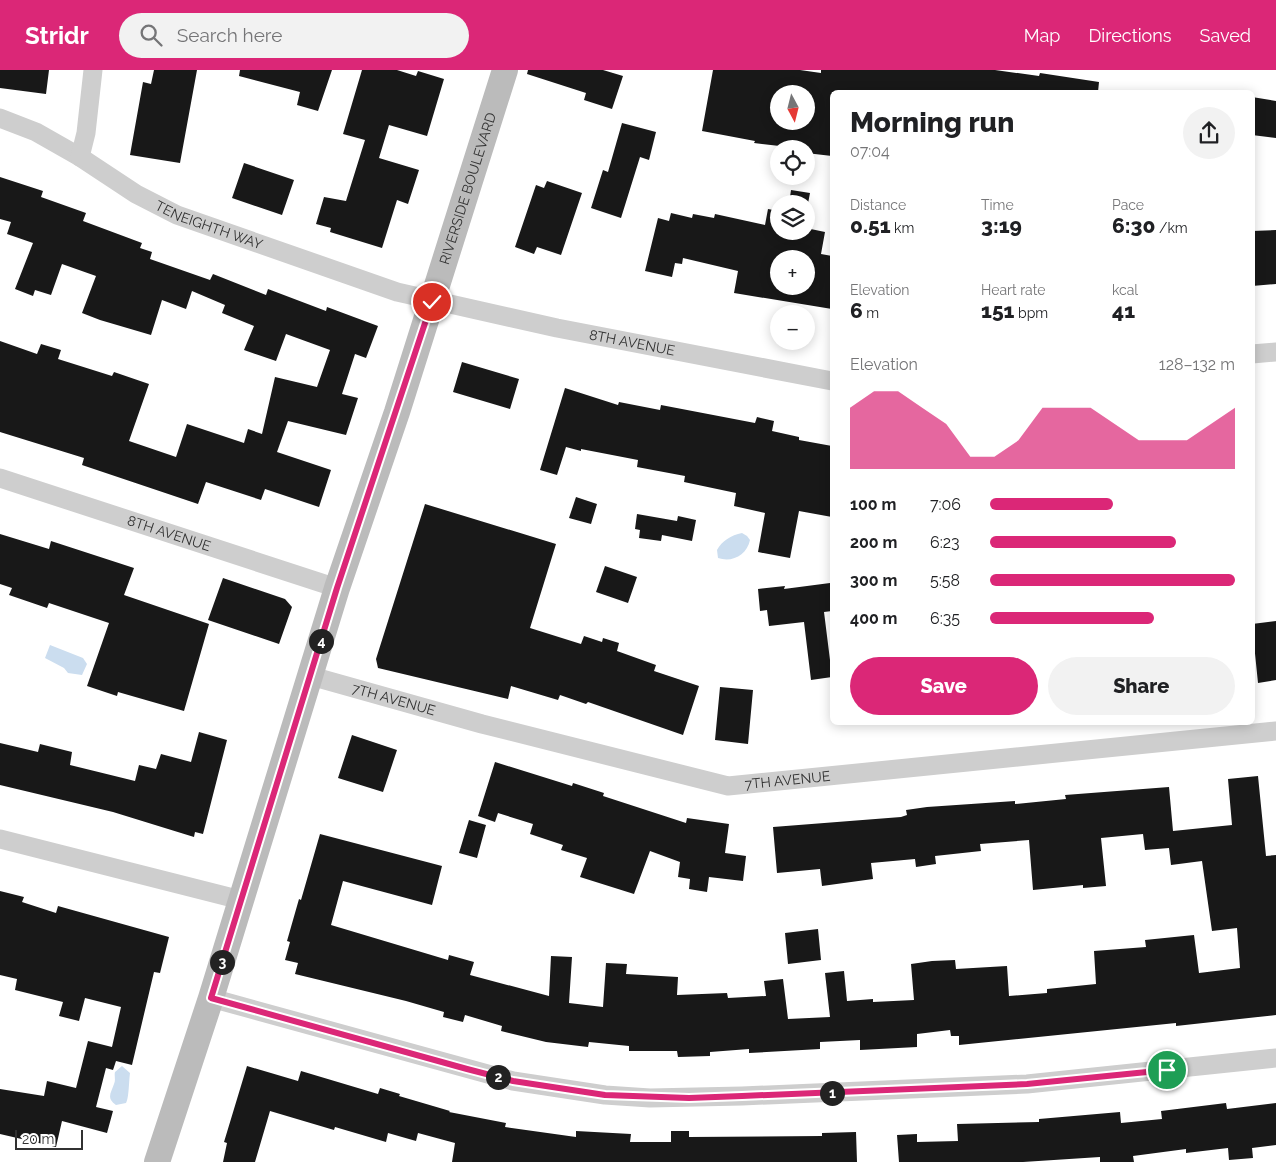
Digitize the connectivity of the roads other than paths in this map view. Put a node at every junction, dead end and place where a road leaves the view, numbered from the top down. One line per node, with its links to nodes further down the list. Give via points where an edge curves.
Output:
1 (93, 70): 4 (street)
2 (505, 70): 5 (main road, RIVERSIDE BOULEVARD)
3 (0, 118): 4 (street, TENEIGHTH WAY, via 36,132)
4 (80, 157): 5 (street, TENEIGHTH WAY, via 136,194 177,215 334,272)
5 (432, 302): 8 (street, 8TH AVENUE); 10 (main road, RIVERSIDE BOULEVARD)
6 (1276, 352): 7 (street)
7 (1255, 354)
8 (830, 380)
9 (0, 478): 10 (street, 8TH AVENUE)
10 (337, 588): 11 (main road, RIVERSIDE BOULEVARD)
11 (311, 676): 12 (street, 7TH AVENUE, via 482,724 728,786); 14 (main road, RIVERSIDE BOULEVARD)
12 (1276, 731)
13 (0, 839): 14 (street)
14 (241, 900): 15 (main road, RIVERSIDE BOULEVARD)
15 (211, 998): 16 (street, via 513,1081 605,1095 742,1096 1035,1084); 17 (main road, RIVERSIDE BOULEVARD)
16 (1276, 1058)
17 (157, 1162)

